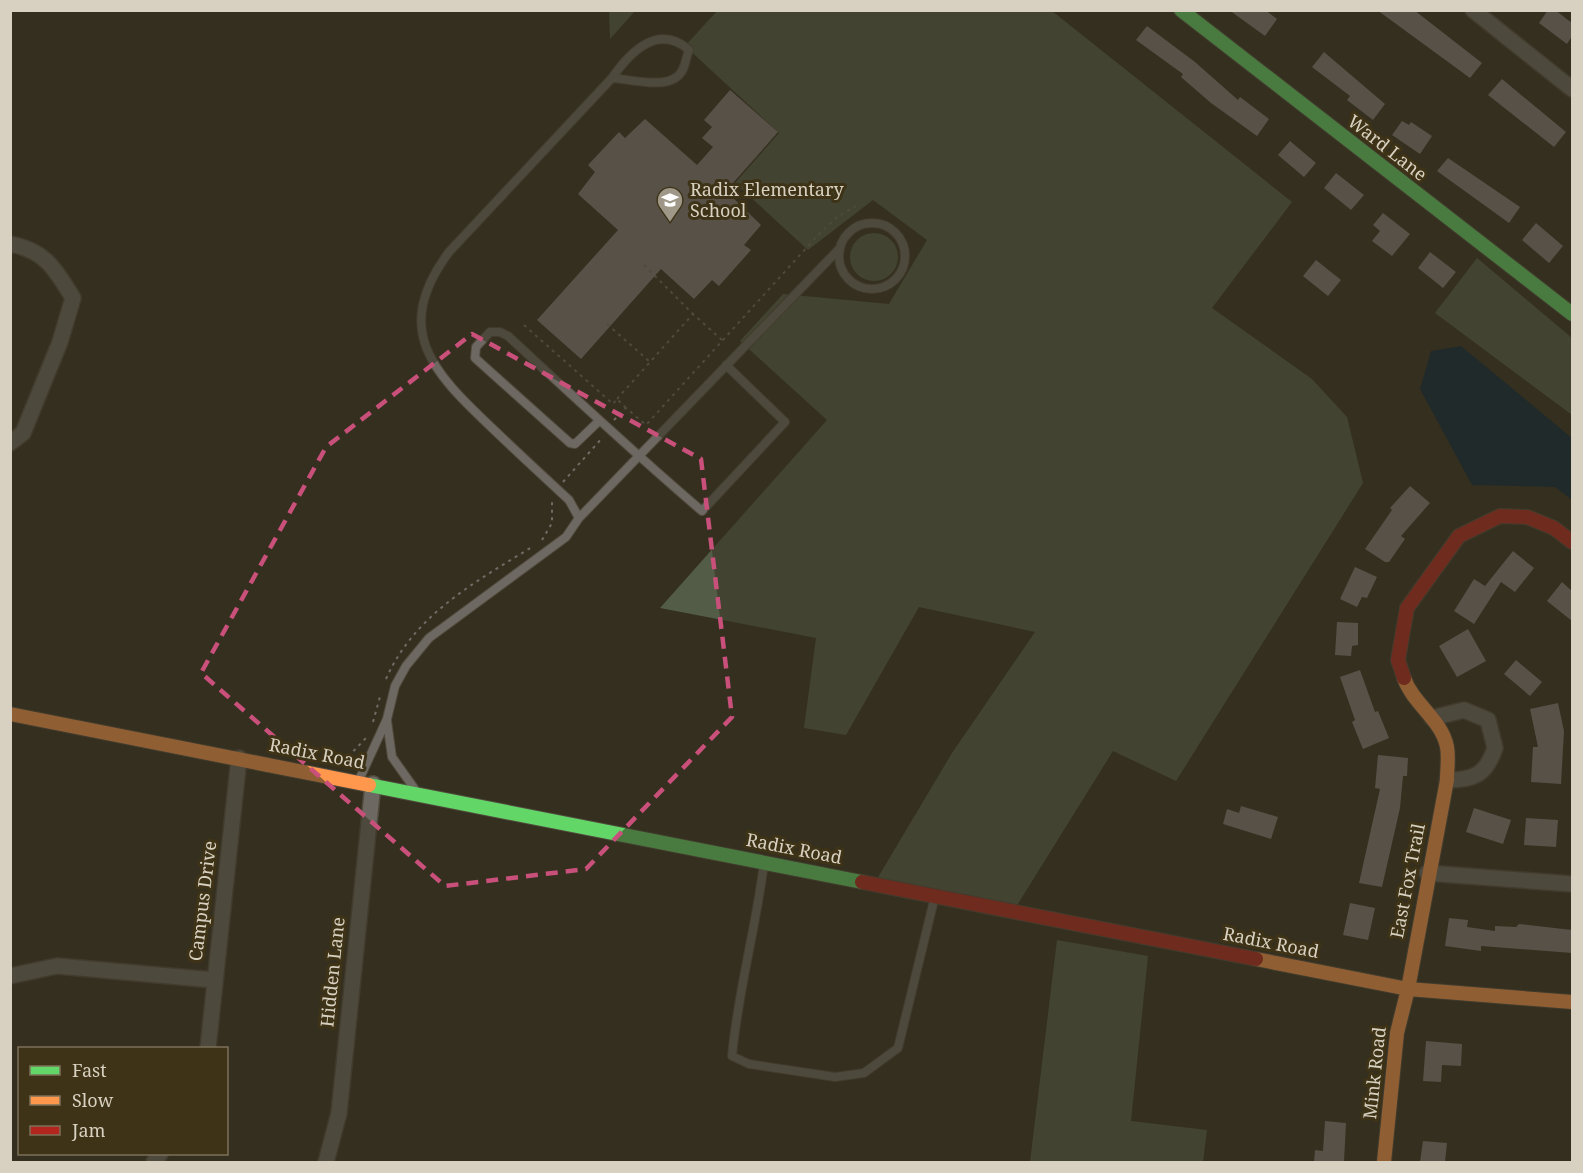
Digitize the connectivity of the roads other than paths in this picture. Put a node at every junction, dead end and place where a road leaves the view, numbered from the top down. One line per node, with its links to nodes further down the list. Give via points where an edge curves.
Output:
1 (1473, 10): 4 (street)
2 (1187, 13): 7 (street, Ward Lane)
3 (612, 78): 3 (lane, via 667,81 678,77 689,50 675,40 654,40 626,57); 12 (lane, via 449,252 428,285 421,316 426,349 441,377 569,500)
4 (1572, 89)
5 (10, 244): 10 (street, via 26,246 54,265 73,298 60,342 22,433)
6 (839, 249): 6 (lane, via 847,233 863,223 882,223 899,234 906,251 903,270 891,285 872,290 854,284 841,270); 8 (lane)
7 (1572, 314)
8 (726, 365): 11 (lane); 11 (lane, via 785,422 702,511)
9 (599, 421): 9 (lane, via 508,336 490,332 476,347 475,358 570,443 581,442); 11 (lane)
10 (10, 443)
11 (638, 457): 12 (lane)
12 (579, 518): 16 (lane, via 566,537 548,552 429,638 395,686)
13 (1572, 542): 15 (street, East Fox Trail, via 1554,528 1527,517 1500,516 1459,536 1407,608 1398,660 1408,690)
14 (10, 714): 17 (street, Radix Road)
15 (1432, 718): 18 (street, East Fox Trail, via 1447,747); 18 (street, via 1464,710 1488,720 1496,748 1491,761 1469,780)
16 (387, 719): 19 (lane); 20 (lane, via 393,757)
17 (240, 758): 19 (street, Radix Road); 26 (street, Campus Drive)
18 (1446, 780): 22 (street, East Fox Trail)
19 (365, 782): 20 (street, Radix Road); 30 (street, Hidden Lane, via 339,1113)
20 (419, 794): 21 (street, Radix Road)
21 (764, 862): 24 (street, Radix Road); 24 (lane, via 758,918 732,1056 749,1064 835,1077 864,1073 898,1048)
22 (1427, 873): 23 (street); 27 (street, East Fox Trail)
23 (1572, 884)
24 (935, 895): 27 (street, Radix Road)
25 (10, 976): 26 (street, via 57,966)
26 (214, 980): 29 (street, Campus Drive)
27 (1408, 988): 28 (street, Radix Road); 31 (street, Mink Road, via 1397,1033)
28 (1572, 1002)
29 (208, 1047)
30 (326, 1162)
31 (1384, 1162)

